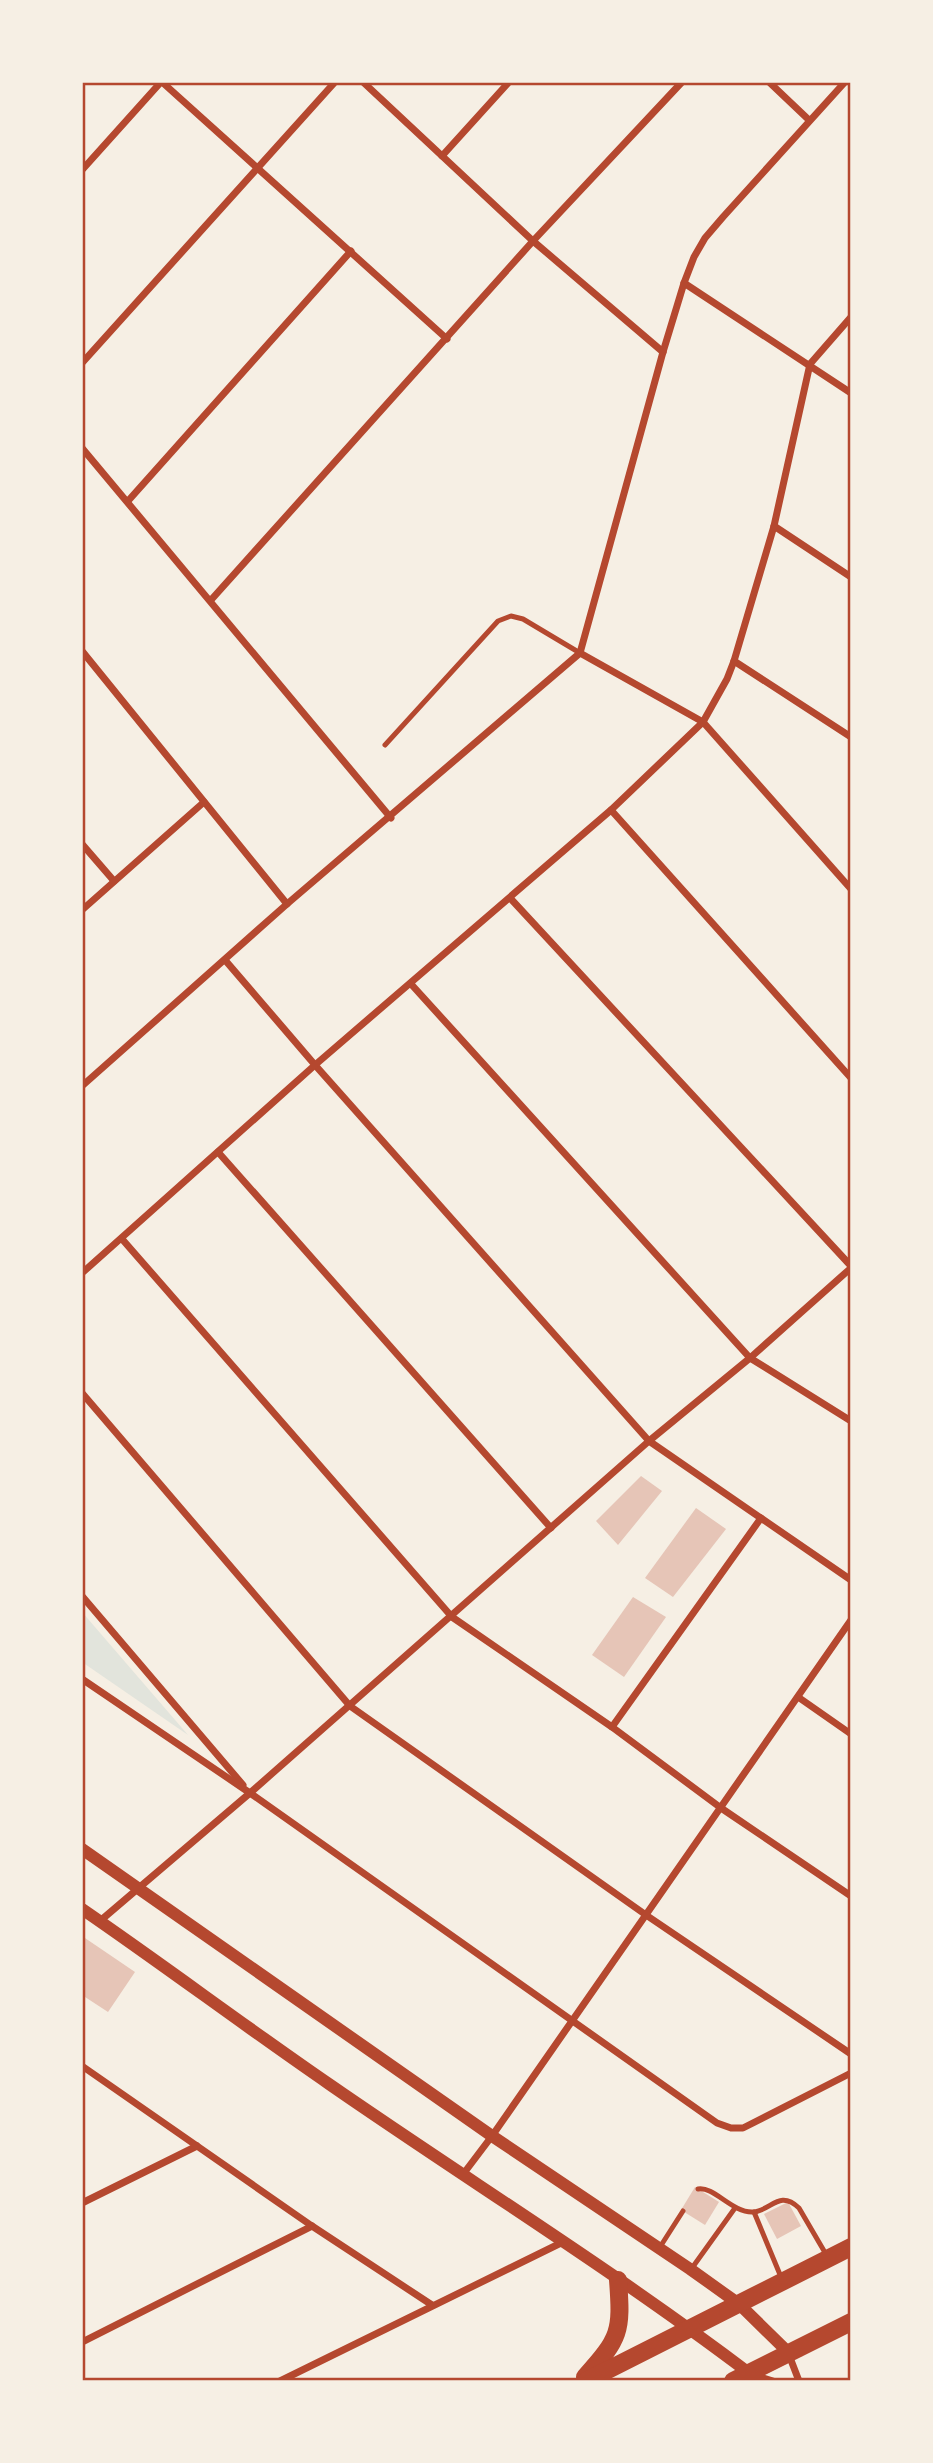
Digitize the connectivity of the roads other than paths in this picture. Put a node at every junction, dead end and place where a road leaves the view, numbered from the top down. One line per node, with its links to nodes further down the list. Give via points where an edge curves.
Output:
1 (162, 82): 10 (street); 11 (street)
2 (335, 82): 10 (street)
3 (363, 82): 9 (street)
4 (509, 82): 9 (street)
5 (682, 82): 12 (street)
6 (769, 82): 8 (street)
7 (845, 82): 8 (street)
8 (809, 120): 14 (street, via 705,238)
9 (442, 156): 12 (street)
10 (258, 169): 13 (street); 18 (street)
11 (82, 170)
12 (533, 242): 16 (street); 17 (street)
13 (351, 251): 16 (street); 22 (street)
14 (684, 283): 17 (street); 19 (street)
15 (851, 317): 19 (street)
16 (447, 339): 25 (street)
17 (663, 352): 27 (street)
18 (82, 363)
19 (810, 364): 20 (street); 23 (street)
20 (851, 393)
21 (82, 448): 22 (street)
22 (128, 501): 25 (street)
23 (774, 526): 24 (street); 28 (street)
24 (851, 577)
25 (211, 600): 34 (street)
26 (82, 651): 32 (street)
27 (580, 653): 29 (street); 31 (lane, via 523,619 511,616 498,621); 34 (street)
28 (734, 661): 29 (street); 30 (street)
29 (703, 722): 33 (street); 37 (street)
30 (851, 737)
31 (385, 745)
32 (204, 802): 36 (street); 39 (street)
33 (611, 810): 38 (street); 44 (street)
34 (391, 818): 39 (street)
35 (82, 844): 36 (street)
36 (114, 881): 40 (street)
37 (851, 889)
38 (510, 898): 42 (street); 48 (street)
39 (287, 904): 41 (street)
40 (82, 910)
41 (225, 960): 43 (street); 45 (street)
42 (411, 984): 43 (street); 50 (street)
43 (315, 1066): 46 (street); 53 (street)
44 (851, 1078)
45 (82, 1086)
46 (218, 1152): 47 (street); 55 (street)
47 (122, 1240): 49 (street); 58 (street)
48 (851, 1267): 50 (street)
49 (82, 1273)
50 (750, 1357): 52 (street); 53 (street)
51 (82, 1393): 62 (street)
52 (851, 1422)
53 (649, 1441): 54 (street); 55 (street)
54 (761, 1518): 56 (street); 63 (street)
55 (551, 1528): 58 (street)
56 (851, 1580)
57 (82, 1596): 65 (street)
58 (452, 1617): 62 (street); 63 (street)
59 (851, 1620): 61 (street)
60 (82, 1679): 65 (street)
61 (798, 1697): 64 (street); 66 (street)
62 (350, 1706): 65 (street); 71 (street)
63 (611, 1727): 66 (street)
64 (851, 1734)
65 (250, 1793): 68 (street); 73 (street)
66 (721, 1808): 69 (street); 71 (street)
67 (82, 1849): 68 (street)
68 (138, 1886): 72 (street); 77 (street)
69 (851, 1896)
70 (82, 1909): 72 (street)
71 (646, 1915): 73 (street); 74 (street)
72 (100, 1921): 79 (street, via 330,2085)
73 (571, 2022): 76 (street, via 731,2129 758,2122); 77 (street)
74 (851, 2054)
75 (82, 2066): 78 (street)
76 (851, 2073)
77 (492, 2136): 79 (street); 88 (street)
78 (197, 2146): 81 (street); 85 (street)
79 (464, 2173): 86 (street)
80 (698, 2189): 82 (lane, via 706,2189)
81 (82, 2203)
82 (735, 2208): 84 (lane); 90 (lane)
83 (683, 2211): 88 (lane)
84 (754, 2212): 89 (lane, via 778,2200 793,2202); 92 (lane)
85 (312, 2226): 94 (street); 97 (street)
86 (565, 2241): 91 (street); 94 (street)
87 (851, 2247): 89 (main road)
88 (659, 2248): 90 (street)
89 (828, 2259): 92 (main road)
90 (690, 2269): 93 (street)
91 (618, 2280): 96 (street); 101 (main road, via 621,2319 616,2334)
92 (783, 2281): 93 (main road)
93 (739, 2304): 96 (main road); 98 (street)
94 (432, 2305): 100 (street)
95 (851, 2322): 98 (main road)
96 (690, 2329): 99 (street); 101 (main road)
97 (82, 2342)
98 (789, 2353): 99 (main road); 103 (street)
99 (741, 2377): 102 (street)
100 (280, 2381)
101 (584, 2381)
102 (773, 2381)
103 (799, 2381)

